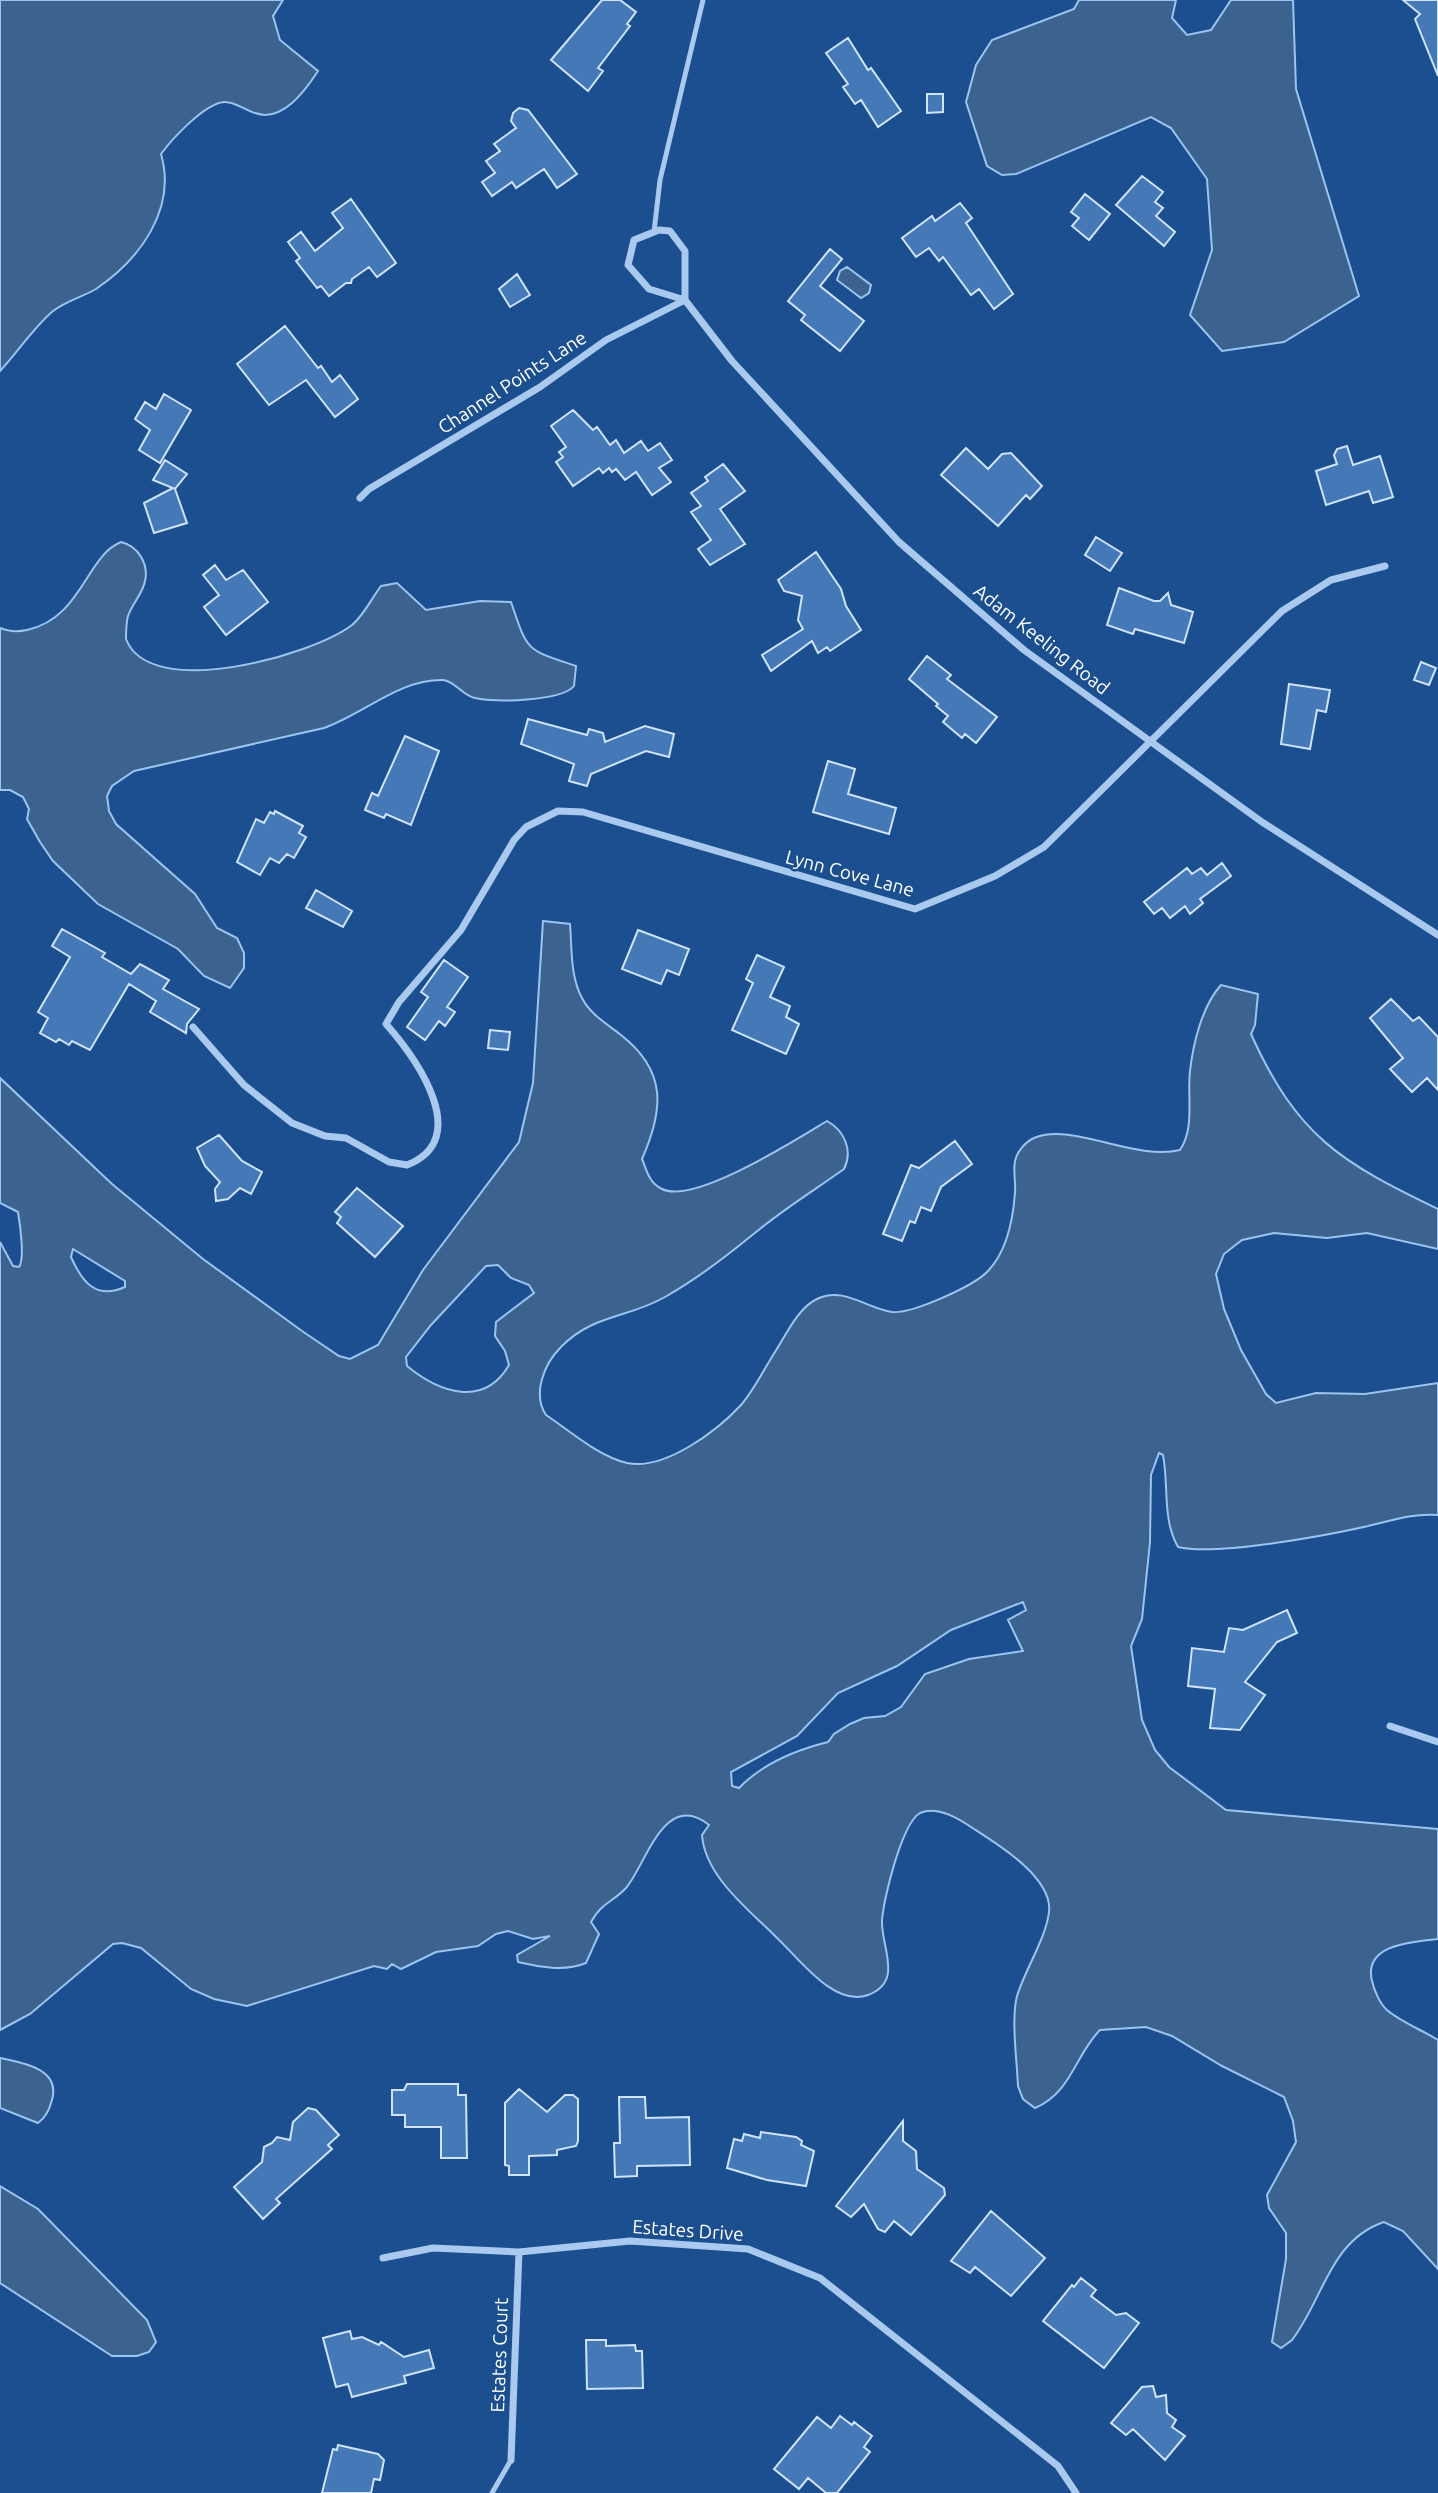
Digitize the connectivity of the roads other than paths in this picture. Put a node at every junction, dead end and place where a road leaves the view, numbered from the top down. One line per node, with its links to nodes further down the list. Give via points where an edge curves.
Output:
1 (703, 0): 2 (lane, via 660,180)
2 (654, 232): 3 (street, via 670,231 685,251); 3 (street, via 634,240 628,265 649,289)
3 (685, 300): 4 (street, Channel Points Lane, via 606,340 540,387); 6 (street, Adam Keeling Road, via 749,381 899,542 1024,650)
4 (360, 498)
5 (1385, 566): 6 (street, Lynn Cove Lane, via 1331,580 1282,611)
6 (1150, 743): 7 (street, Adam Keeling Road, via 1262,822); 8 (street, Lynn Cove Lane, via 1044,847 995,876 915,909 583,812 558,811 541,817 514,840 461,930 399,1002 386,1024 424,1074 439,1128 435,1144 421,1160 399,1166 346,1138 325,1136 292,1123 244,1085)
7 (1438, 935)
8 (193, 1027)
9 (1390, 1726): 10 (street)
10 (1438, 1742)
11 (519, 2252): 12 (street, Estates Drive, via 433,2248); 13 (street, Estates Court); 15 (street, Estates Drive, via 630,2241 748,2249 820,2278 1058,2466)
12 (383, 2258)
13 (512, 2460): 14 (lane)
14 (492, 2493)
15 (1076, 2493)

